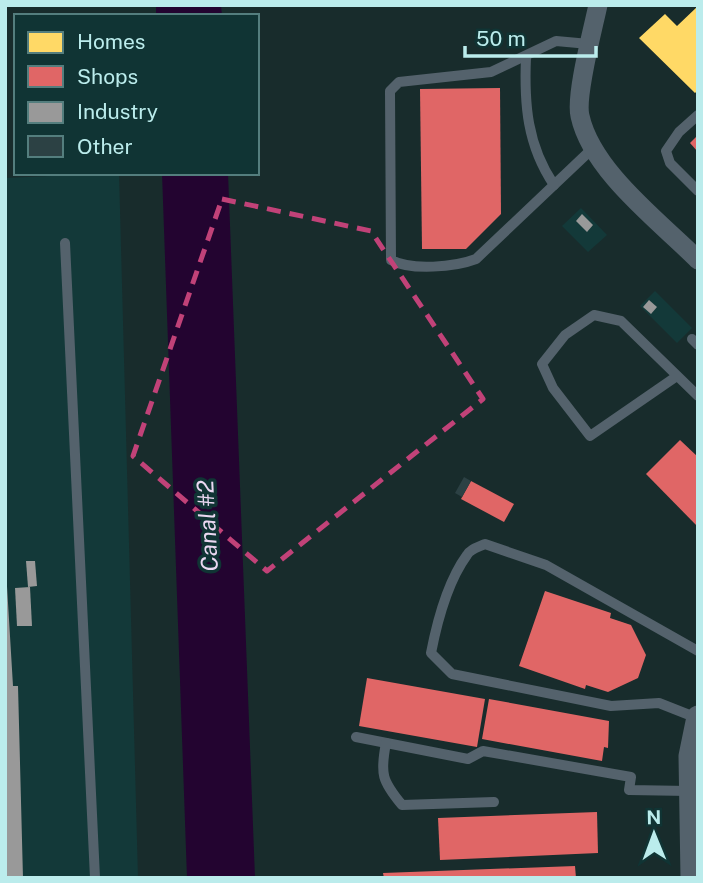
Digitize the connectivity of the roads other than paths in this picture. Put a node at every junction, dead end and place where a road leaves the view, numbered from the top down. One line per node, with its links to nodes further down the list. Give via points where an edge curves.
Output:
1 (598, 5): 2 (street)
2 (589, 44): 3 (lane, via 556,41); 5 (street, via 579,115)
3 (526, 57): 6 (lane, via 530,138); 6 (lane, via 491,72 399,82 390,91 391,260 401,265 476,259)
4 (698, 115): 7 (lane, via 666,151 670,163)
5 (593, 148): 6 (lane); 9 (street, via 598,160)
6 (554, 185)
7 (698, 191)
8 (65, 243): 20 (lane)
9 (698, 260)
10 (677, 376): 10 (lane, via 621,321 594,315 565,335 542,364 553,388 590,436); 11 (lane)
11 (698, 396)
12 (698, 651): 13 (lane, via 546,565 485,544 468,552 462,564 431,653 452,674 611,706 659,703)
13 (698, 718): 16 (street)
14 (356, 737): 15 (lane)
15 (386, 743): 17 (lane, via 468,758 483,751 631,777 629,790); 18 (lane, via 381,769 387,787 402,805)
16 (695, 745): 17 (street)
17 (690, 791): 19 (street)
18 (494, 802)
19 (694, 841): 21 (street)
20 (95, 878)
21 (692, 878)

